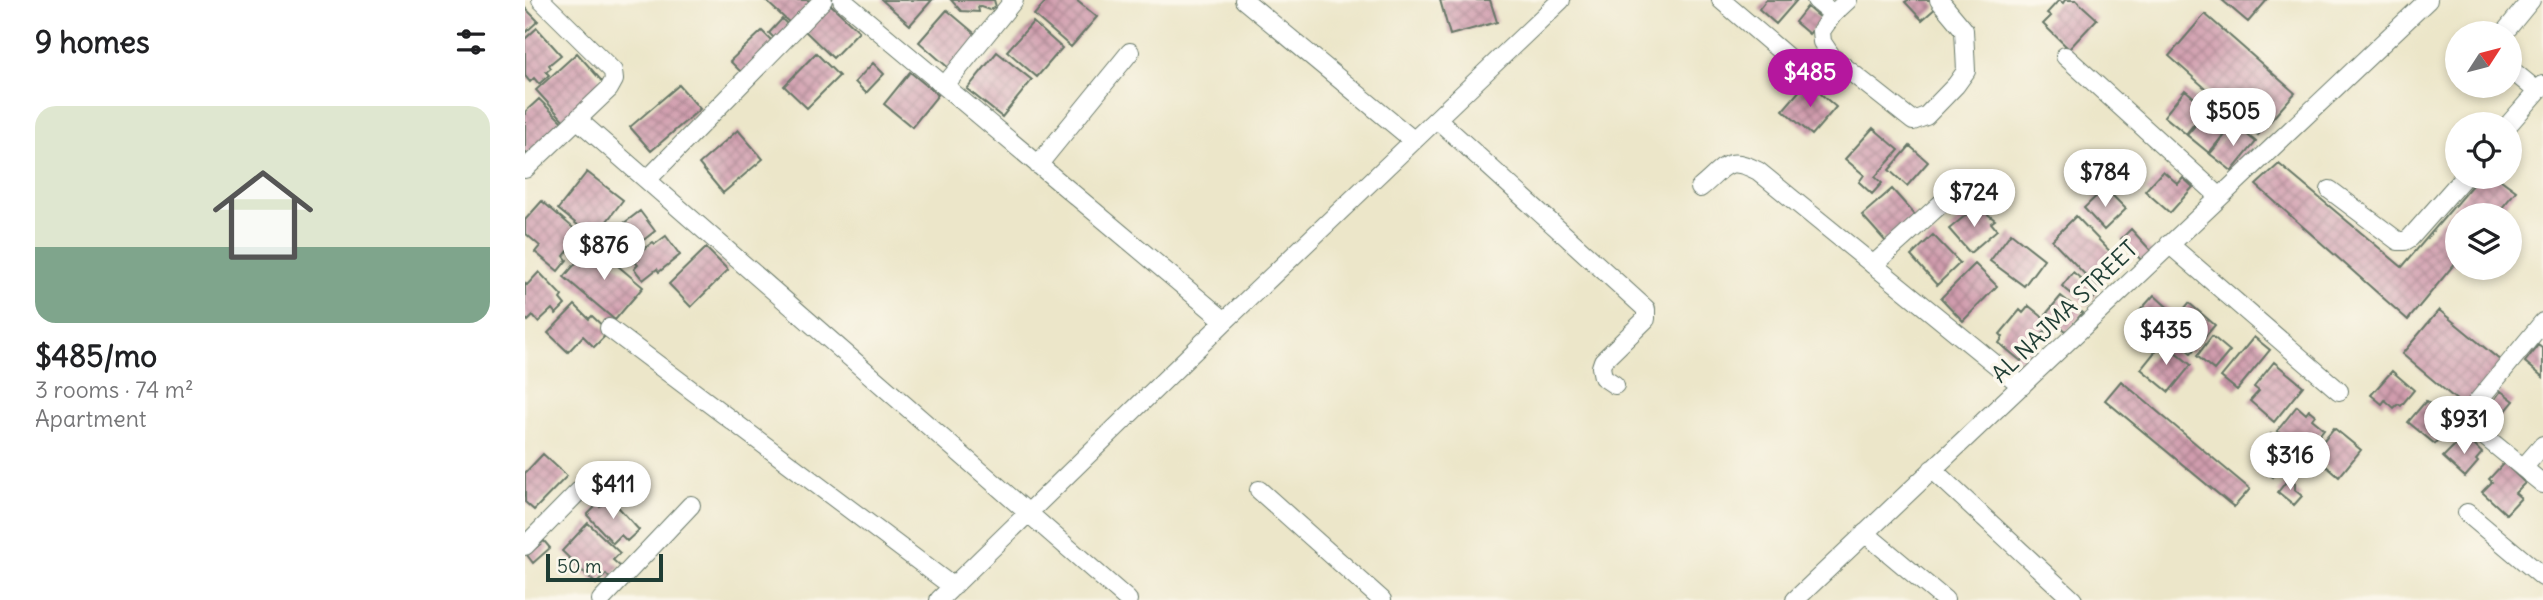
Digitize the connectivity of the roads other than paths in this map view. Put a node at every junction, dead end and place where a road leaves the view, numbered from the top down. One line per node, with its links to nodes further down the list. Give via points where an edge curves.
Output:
1 (541, 0): 23 (street, via 613,71 610,89)
2 (823, 0): 27 (street)
3 (842, 0): 19 (street)
4 (1014, 0): 19 (street)
5 (1244, 0): 24 (street)
6 (1561, 0): 22 (street)
7 (1721, 0): 17 (street)
8 (1816, 0): 13 (street)
9 (1848, 0): 13 (street)
10 (1939, 0): 13 (street, via 1964,30 1966,71 1920,120 1907,118 1832,57 1821,32)
11 (2428, 0): 32 (street, AL NAJMA STREET)
12 (2531, 0): 14 (street)
13 (1833, 14)
14 (2514, 21)
15 (1130, 52): 25 (street)
16 (2065, 57): 32 (street)
17 (1791, 60)
18 (2522, 76): 20 (street)
19 (945, 85): 25 (street)
20 (2540, 88): 21 (street)
21 (2519, 112)
22 (1437, 119): 24 (street); 38 (street, via 1646,309 1646,319 1603,361 1603,377)
23 (578, 120): 26 (street); 27 (street)
24 (1413, 140): 35 (street)
25 (1038, 165): 35 (street)
26 (525, 169)
27 (647, 180): 49 (street)
28 (1700, 188): 34 (street, via 1730,163 1747,166)
29 (2453, 189): 30 (street, via 2410,238 2398,242)
30 (2330, 190)
31 (1954, 192): 34 (street)
32 (2219, 196): 33 (street, AL NAJMA STREET)
33 (2169, 244): 39 (street, AL NAJMA STREET); 40 (street)
34 (1873, 265): 39 (street)
35 (1225, 321): 49 (street)
36 (2543, 322): 42 (street, via 2467,417)
37 (609, 328): 53 (street)
38 (1615, 385)
39 (2022, 386): 43 (street, AL NAJMA STREET)
40 (2339, 391)
41 (2543, 444): 42 (street)
42 (2523, 468): 44 (street)
43 (1932, 470): 50 (street, AL NAJMA STREET); 60 (street)
44 (2543, 484)
45 (582, 488): 51 (street)
46 (1259, 490): 57 (street)
47 (691, 505): 54 (street)
48 (2467, 513): 52 (street)
49 (1028, 514): 53 (street); 56 (street)
50 (1865, 533): 58 (street, AL NAJMA STREET); 59 (street)
51 (525, 546)
52 (2543, 577)
53 (953, 587): 55 (street)
54 (601, 600)
55 (939, 600)
56 (1128, 600)
57 (1382, 600)
58 (1795, 600)
59 (1945, 600)
60 (2074, 600)

